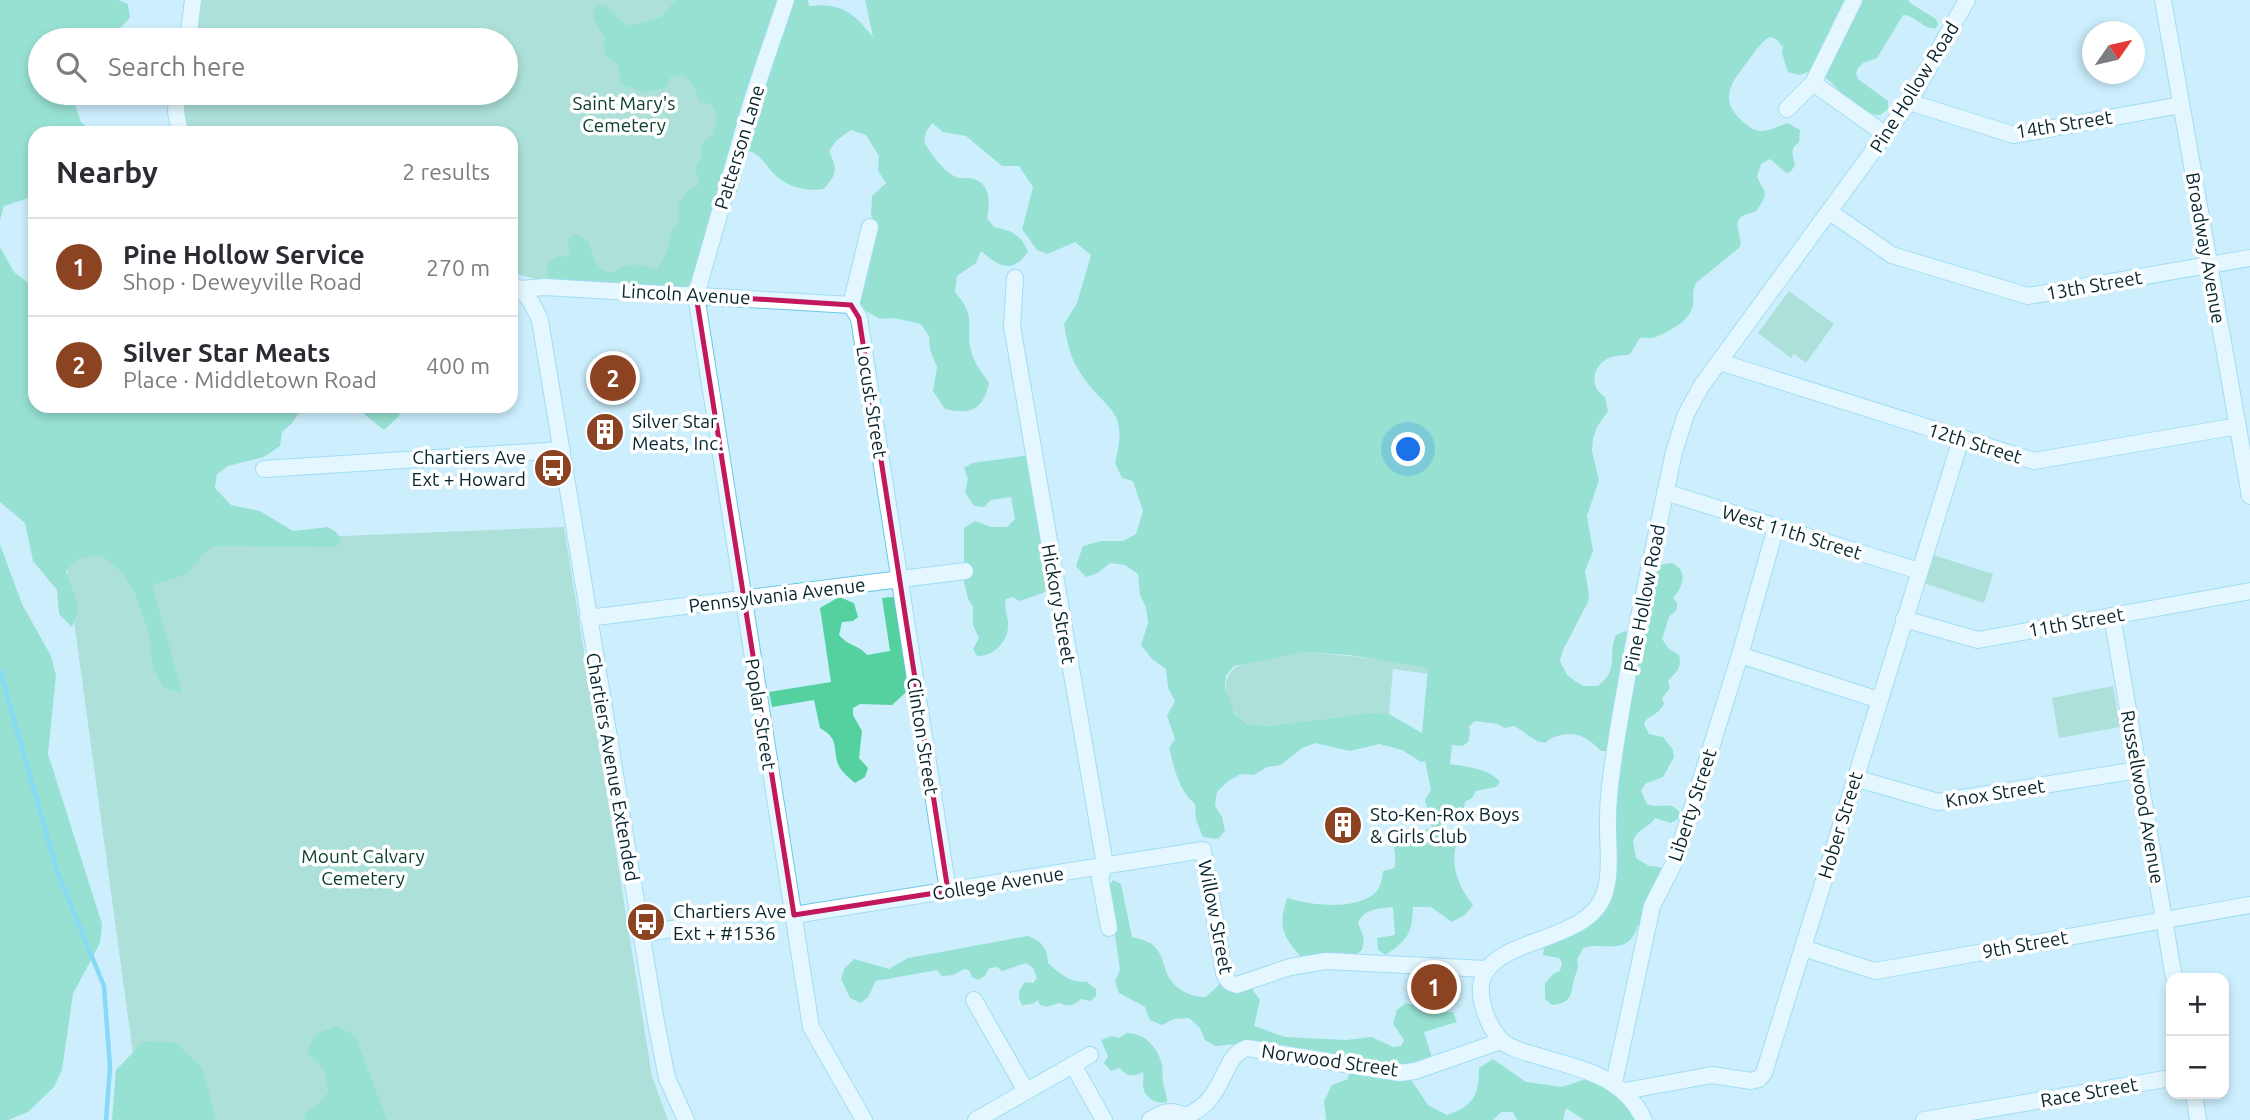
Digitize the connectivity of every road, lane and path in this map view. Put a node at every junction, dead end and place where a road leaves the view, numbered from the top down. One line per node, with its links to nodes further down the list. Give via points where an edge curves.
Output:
1 (193, 0): 6 (street)
2 (786, 0): 21 (street, Patterson Lane)
3 (1854, 0): 7 (street)
4 (1967, 0): 8 (street, Pine Hollow Road)
5 (2163, 0): 10 (street, Broadway Avenue)
6 (190, 28)
7 (1813, 83): 11 (street); 13 (street)
8 (1909, 102): 10 (street, 14th Street, via 2014,135); 13 (street, Pine Hollow Road)
9 (176, 105): 12 (street)
10 (2181, 105): 17 (street, Broadway Avenue)
11 (1787, 109)
12 (179, 126)
13 (1886, 135): 14 (street, Pine Hollow Road)
14 (1830, 212): 17 (street, 13th Street, via 1892,255 2028,296); 23 (street, Pine Hollow Road)
15 (870, 227): 22 (street)
16 (2250, 258): 17 (street, 13th Street)
17 (2209, 265): 24 (street, Broadway Avenue)
18 (1015, 278): 44 (street, Hickory Street, via 1013,326)
19 (518, 287): 21 (street, Lincoln Avenue)
20 (518, 289): 26 (street, Chartiers Avenue Extended, via 532,302 540,320)
21 (696, 295): 22 (street, Lincoln Avenue); 35 (street, Poplar Street)
22 (851, 305): 33 (street, Locust Street, via 859,318)
23 (1720, 362): 25 (street, 12th Street); 28 (street, Pine Hollow Road, via 1686,414)
24 (2238, 426): 25 (street, 12th Street, via 2034,461); 29 (street, Broadway Avenue)
25 (1961, 439): 32 (street, Hober Street)
26 (562, 450): 27 (street); 37 (street, Chartiers Avenue Extended)
27 (264, 469)
28 (1665, 492): 30 (street, West 11th Street); 53 (street, Pine Hollow Road, via 1612,771 1605,892 1587,917 1507,953)
29 (2250, 496)
30 (1776, 527): 32 (street, West 11th Street); 39 (street, Liberty Street)
31 (965, 571): 33 (street, Pennsylvania Avenue)
32 (1919, 571): 38 (street, Hober Street)
33 (899, 580): 35 (street, Pennsylvania Avenue); 45 (street, Clinton Street)
34 (2250, 591): 36 (street, 11th Street)
35 (742, 598): 37 (street, Pennsylvania Avenue); 47 (street, Poplar Street)
36 (2112, 616): 38 (street, 11th Street, via 1978,640); 41 (street, Russellwood Avenue)
37 (588, 618): 51 (street, Chartiers Avenue Extended)
38 (1904, 619): 40 (street, Hober Street)
39 (1740, 655): 40 (street); 60 (street, Liberty Street, via 1676,859 1652,906)
40 (1879, 700): 42 (street, Hober Street)
41 (2138, 770): 42 (street, Knox Street, via 1938,802); 48 (street, Russellwood Avenue)
42 (1855, 778): 52 (street, Hober Street)
43 (1203, 849): 44 (street, College Avenue); 53 (street, Willow Street, via 1224,973 1231,984 1326,961)
44 (1105, 865): 45 (street, College Avenue); 50 (street, Hickory Street, via 1100,878)
45 (948, 891): 47 (street, College Avenue)
46 (2245, 906): 48 (street, 9th Street)
47 (794, 915): 65 (street, Poplar Street, via 811,1027)
48 (2164, 920): 52 (street, 9th Street, via 1875,971); 54 (street, Russellwood Avenue)
49 (715, 922): 51 (street)
50 (1109, 928)
51 (641, 934): 64 (street, Chartiers Avenue Extended, via 667,1078)
52 (1802, 948): 60 (street, Hober Street, via 1759,1079 1712,1075)
53 (1486, 969): 56 (street, via 1482,1002)
54 (2173, 973)
55 (974, 1000): 61 (street)
56 (1502, 1041): 60 (street); 63 (street, Norwood Street, via 1399,1073 1247,1048 1232,1059 1210,1100)
57 (1090, 1055): 58 (street)
58 (1073, 1065): 61 (street); 67 (street)
59 (2166, 1079): 70 (street, Race Street)
60 (1620, 1087): 69 (street)
61 (1026, 1091): 66 (street)
62 (2195, 1099): 71 (street)
63 (1186, 1118): 68 (street, Norwood Street, via 1175,1111)
64 (686, 1120)
65 (864, 1120)
66 (976, 1120)
67 (1104, 1120)
68 (1150, 1120)
69 (1644, 1120)
70 (1924, 1120)
71 (2198, 1120)

